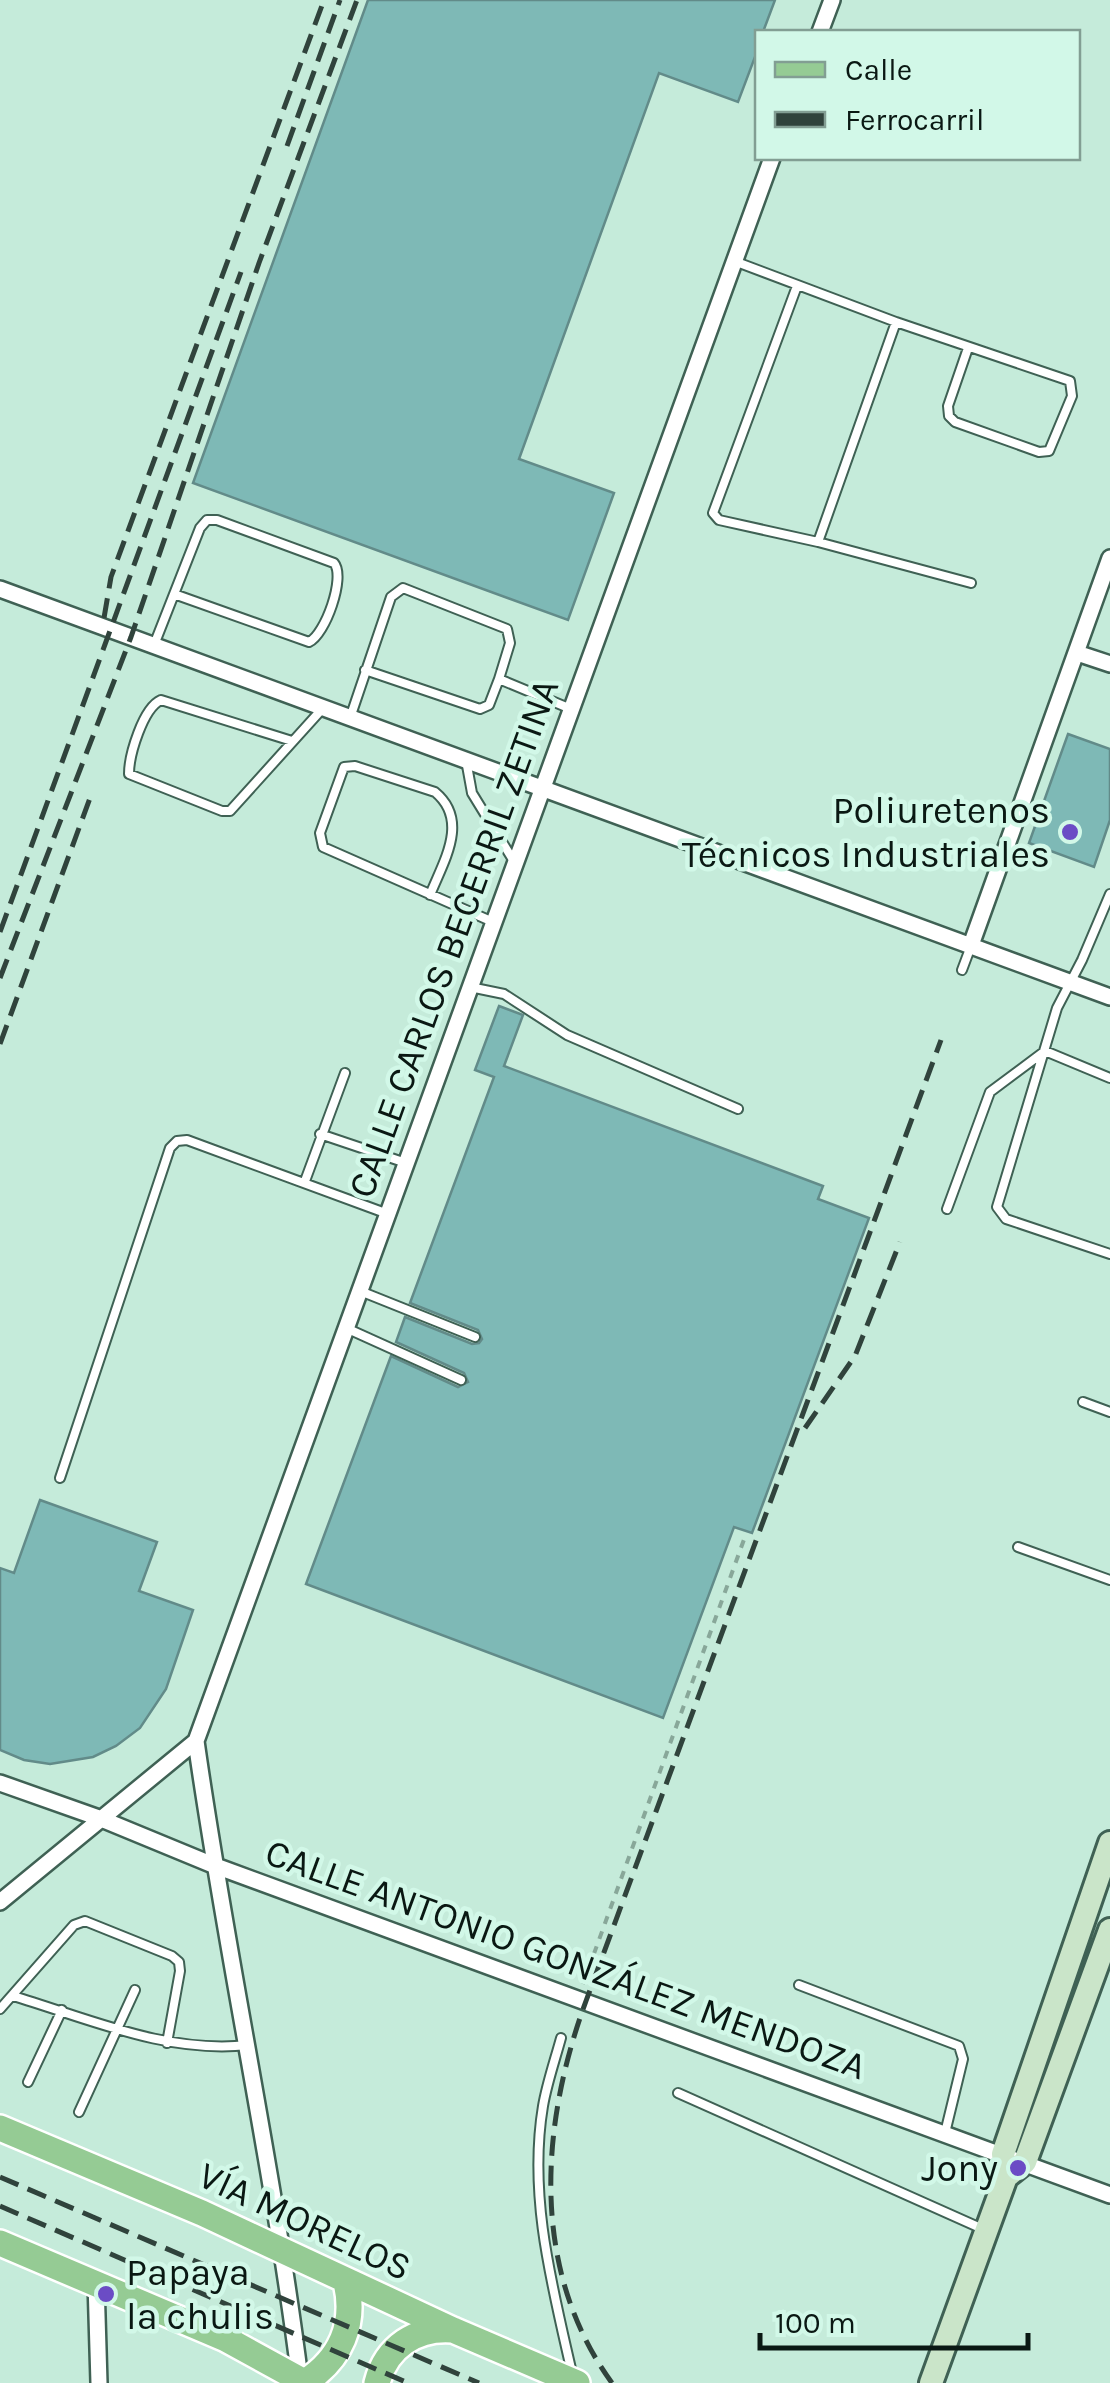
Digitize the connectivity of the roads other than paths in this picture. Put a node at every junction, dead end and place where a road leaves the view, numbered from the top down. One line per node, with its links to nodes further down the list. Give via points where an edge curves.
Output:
1 (832, 0): 2 (street)
2 (821, 30)
3 (771, 160): 4 (street, CALLE CARLOS BECERRIL ZETINA)
4 (734, 261): 5 (lane); 19 (street, CALLE CARLOS BECERRIL ZETINA)
5 (797, 286): 6 (lane); 8 (lane, via 713,513 719,520)
6 (896, 322): 7 (lane); 8 (lane)
7 (968, 348): 7 (lane, via 1070,381 1072,396 1052,449 1039,452 949,416)
8 (818, 542): 10 (lane)
9 (1110, 558): 14 (street)
10 (971, 583)
11 (0, 589): 13 (street)
12 (174, 594): 12 (lane, via 200,528 212,519 334,563 340,574 321,633 308,642); 13 (lane)
13 (154, 645): 18 (street)
14 (1077, 652): 15 (street); 28 (street)
15 (1110, 664)
16 (365, 670): 17 (lane, via 480,709 489,705); 17 (lane, via 391,597 403,588 506,630 510,643); 20 (lane)
17 (499, 679): 19 (lane)
18 (322, 708): 20 (street); 21 (lane)
19 (571, 709): 23 (street, CALLE CARLOS BECERRIL ZETINA)
20 (350, 718): 22 (street)
21 (292, 741): 21 (lane, via 230,811 129,774 149,709 160,700)
22 (466, 759): 23 (street); 24 (lane, via 472,793)
23 (542, 788): 24 (street, CALLE CARLOS BECERRIL ZETINA); 28 (street)
24 (515, 863): 27 (street, CALLE CARLOS BECERRIL ZETINA)
25 (1110, 894): 30 (lane)
26 (430, 895): 26 (lane, via 320,842 344,767 443,799 453,838); 27 (lane)
27 (493, 922): 31 (street, CALLE CARLOS BECERRIL ZETINA)
28 (971, 946): 29 (lane); 30 (street)
29 (962, 970)
30 (1071, 983): 32 (street); 33 (lane, via 1056,1008)
31 (470, 986): 36 (lane, via 504,994 567,1035); 38 (street, CALLE CARLOS BECERRIL ZETINA)
32 (1110, 998)
33 (1046, 1051): 35 (lane); 40 (lane, via 990,1092); 42 (lane, via 998,1212)
34 (346, 1073): 37 (lane)
35 (1110, 1078)
36 (738, 1109)
37 (320, 1134): 38 (lane); 39 (lane)
38 (406, 1163): 41 (street, CALLE CARLOS BECERRIL ZETINA)
39 (305, 1181): 41 (lane); 49 (lane, via 187,1140 172,1144)
40 (947, 1208)
41 (388, 1214): 43 (street, CALLE CARLOS BECERRIL ZETINA)
42 (1110, 1254)
43 (360, 1291): 44 (street, CALLE CARLOS BECERRIL ZETINA); 45 (lane)
44 (346, 1328): 46 (lane); 52 (street, CALLE CARLOS BECERRIL ZETINA)
45 (475, 1337)
46 (461, 1380)
47 (1083, 1402): 48 (lane)
48 (1110, 1412)
49 (60, 1478)
50 (1018, 1547): 51 (lane)
51 (1110, 1580)
52 (196, 1740): 54 (street); 56 (street, CALLE CARLOS BECERRIL ZETINA)
53 (0, 1783): 54 (street, CALLE ANTONIO GONZÁLEZ MENDOZA)
54 (99, 1818): 56 (street, CALLE ANTONIO GONZÁLEZ MENDOZA); 57 (street)
55 (1110, 1843): 73 (street)
56 (213, 1865): 67 (street, CALLE CARLOS BECERRIL ZETINA); 72 (street, CALLE ANTONIO GONZÁLEZ MENDOZA)
57 (0, 1902)
58 (1110, 1930): 73 (street)
59 (800, 1986): 72 (lane, via 959,2046 963,2059)
60 (134, 1990): 64 (lane)
61 (13, 1996): 62 (lane); 63 (lane); 66 (lane, via 74,1926 90,1922 176,1958 180,1970)
62 (0, 2009)
63 (62, 2010): 64 (lane); 68 (lane)
64 (118, 2028): 66 (lane); 70 (lane)
65 (561, 2038): 82 (lane, via 543,2105 541,2230)
66 (167, 2043): 67 (lane)
67 (248, 2045): 77 (street, CALLE CARLOS BECERRIL ZETINA)
68 (28, 2082)
69 (678, 2093): 75 (lane)
70 (80, 2112)
71 (0, 2128): 77 (main road, VÍA MORELOS)
72 (945, 2133): 73 (street, CALLE ANTONIO GONZÁLEZ MENDOZA)
73 (1011, 2164): 74 (street, CALLE ANTONIO GONZÁLEZ MENDOZA); 75 (street)
74 (1110, 2195)
75 (985, 2230): 85 (street)
76 (2, 2249): 78 (main road)
77 (284, 2253): 79 (main road, VÍA MORELOS); 81 (street, CALLE CARLOS BECERRIL ZETINA)
78 (96, 2282): 81 (main road); 83 (street)
79 (346, 2282): 80 (main road, VÍA MORELOS); 81 (main road, via 344,2340 328,2365)
80 (453, 2330): 82 (main road, VÍA MORELOS); 84 (main road, via 405,2340 387,2358)
81 (304, 2381)
82 (575, 2382)
83 (99, 2383)
84 (377, 2383)
85 (931, 2383)

